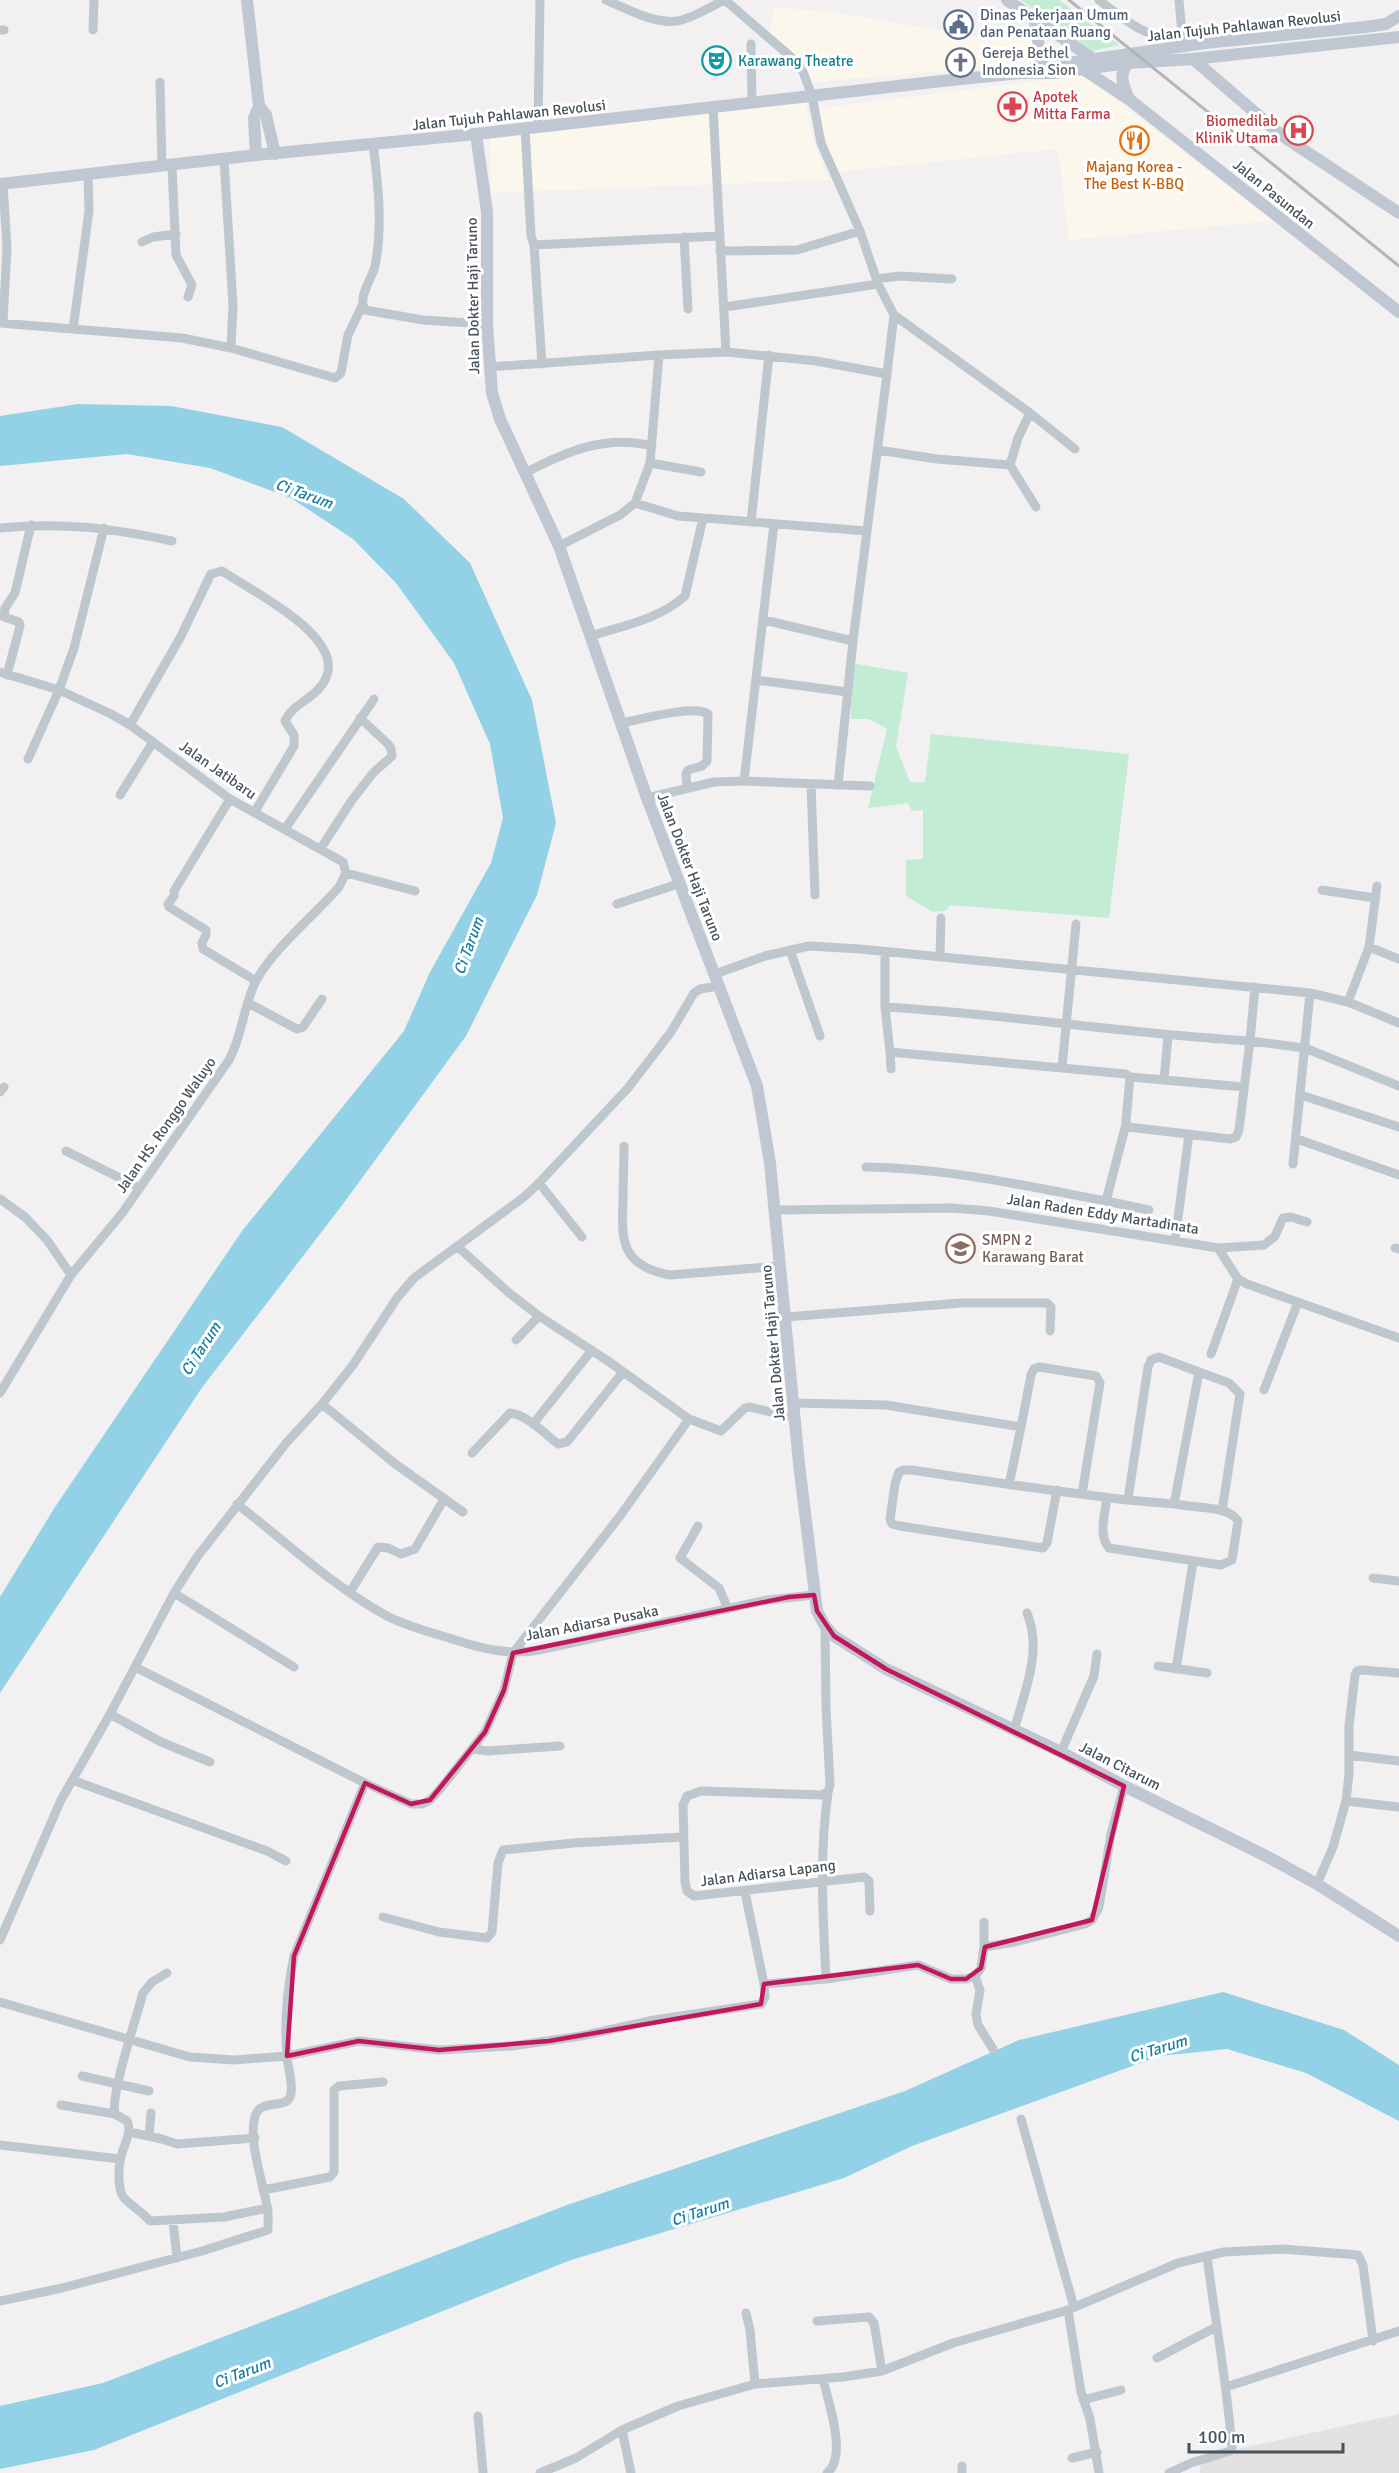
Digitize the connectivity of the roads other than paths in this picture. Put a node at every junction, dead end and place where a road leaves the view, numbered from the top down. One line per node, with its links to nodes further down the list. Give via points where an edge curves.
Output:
1 (94, 0): 11 (street)
2 (247, 0): 25 (street)
3 (540, 0): 27 (street)
4 (606, 0): 5 (street, via 667,21 688,18)
5 (724, 0): 22 (street, via 802,69)
6 (1007, 0): 10 (street)
7 (1100, 0): 14 (street, via 1132,26 1159,39)
8 (1179, 0): 14 (street)
9 (1399, 16): 14 (street, Jalan Tujuh Pahlawan Revolusi, via 1386,24 1365,27)
10 (1034, 19): 15 (street); 18 (street)
11 (93, 30)
12 (1399, 38): 16 (street, Jalan Tujuh Pahlawan Revolusi)
13 (751, 44): 24 (street)
14 (1183, 44): 15 (street, Jalan Tujuh Pahlawan Revolusi)
15 (1092, 58): 18 (street, Jalan Tujuh Pahlawan Revolusi)
16 (1193, 59): 17 (street, Jalan Tujuh Pahlawan Revolusi); 37 (street, via 1281,135)
17 (1128, 63): 19 (street, Jalan Tujuh Pahlawan Revolusi); 23 (street, via 1121,79)
18 (1039, 66): 20 (street, Jalan Tujuh Pahlawan Revolusi)
19 (1083, 69): 20 (street, Jalan Tujuh Pahlawan Revolusi); 23 (street, Jalan Pasundan)
20 (1021, 73): 22 (street, Jalan Tujuh Pahlawan Revolusi)
21 (160, 82): 34 (street)
22 (805, 97): 24 (street, Jalan Tujuh Pahlawan Revolusi); 38 (street)
23 (1130, 100): 51 (street, Jalan Pasundan)
24 (752, 101): 26 (street, Jalan Tujuh Pahlawan Revolusi)
25 (259, 106): 31 (street, via 266,115); 32 (street, via 254,118)
26 (713, 107): 27 (street, Jalan Tujuh Pahlawan Revolusi); 40 (street)
27 (538, 126): 28 (street, Jalan Tujuh Pahlawan Revolusi)
28 (525, 128): 29 (street, Jalan Tujuh Pahlawan Revolusi); 43 (street)
29 (476, 134): 30 (street, Jalan Tujuh Pahlawan Revolusi); 54 (street, Jalan Dokter Haji Taruno, via 487,224)
30 (373, 144): 31 (street, Jalan Tujuh Pahlawan Revolusi); 48 (street, via 379,248)
31 (275, 154): 32 (street, Jalan Tujuh Pahlawan Revolusi)
32 (256, 155): 33 (street, Jalan Tujuh Pahlawan Revolusi)
33 (224, 159): 34 (street, Jalan Tujuh Pahlawan Revolusi); 56 (street, via 233,305)
34 (167, 166): 35 (street, Jalan Tujuh Pahlawan Revolusi); 39 (street)
35 (88, 175): 36 (street, Jalan Tujuh Pahlawan Revolusi); 55 (street, via 89,211)
36 (2, 184): 53 (street, via 7,248)
37 (1399, 213)
38 (860, 231): 44 (street, via 796,250); 46 (street)
39 (176, 234): 42 (street); 47 (street, via 178,262 192,285)
40 (719, 236): 41 (street); 44 (street)
41 (684, 237): 43 (street); 50 (street)
42 (141, 242)
43 (534, 245): 60 (street)
44 (720, 250): 49 (street)
45 (952, 279): 46 (street, via 900,276)
46 (877, 281): 49 (street); 52 (street)
47 (188, 297)
48 (362, 306): 54 (street, via 369,313); 56 (street, via 348,335 341,373 335,378)
49 (725, 307): 57 (street)
50 (688, 309)
51 (1399, 312)
52 (894, 315): 62 (street); 63 (street)
53 (2, 323): 55 (street)
54 (487, 324): 61 (street, Jalan Dokter Haji Taruno)
55 (73, 329): 56 (street, via 182,338)
56 (231, 348)
57 (726, 352): 58 (street); 59 (street)
58 (659, 355): 60 (street); 64 (street)
59 (769, 356): 62 (street); 74 (street)
60 (542, 364): 61 (street)
61 (490, 368): 70 (street, Jalan Dokter Haji Taruno, via 500,419)
62 (887, 374): 66 (street)
63 (1030, 412): 65 (street); 68 (street)
64 (652, 446): 67 (street); 70 (street, via 593,444)
65 (1075, 449)
66 (878, 450): 68 (street); 79 (street)
67 (650, 464): 69 (street); 71 (street)
68 (1010, 465): 72 (street)
69 (701, 472)
70 (525, 473): 81 (street, Jalan Dokter Haji Taruno)
71 (635, 503): 73 (street, via 678,516); 81 (street, via 620,515)
72 (1036, 507)
73 (704, 518): 74 (street); 83 (street, via 685,596 646,618)
74 (751, 522): 75 (street)
75 (774, 524): 79 (street); 82 (street)
76 (31, 525): 77 (street); 78 (street); 85 (street, via 15,593 4,613 4,617 20,626)
77 (0, 528)
78 (104, 528): 80 (street); 87 (street, via 74,648)
79 (867, 531): 84 (street)
80 (172, 541)
81 (559, 546): 83 (street, Jalan Dokter Haji Taruno)
82 (764, 620): 84 (street); 86 (street)
83 (591, 636): 91 (street, Jalan Dokter Haji Taruno)
84 (853, 641): 88 (street)
85 (3, 673): 87 (street, Jalan Jatibaru)
86 (756, 680): 88 (street); 95 (street)
87 (59, 690): 92 (street, Jalan Jatibaru); 94 (street)
88 (848, 692): 97 (street)
89 (374, 699): 90 (street)
90 (360, 718): 104 (street); 105 (street, via 391,748 392,756 352,800)
91 (621, 723): 99 (street, via 676,713 708,714 706,761 688,770); 101 (street, Jalan Dokter Haji Taruno)
92 (130, 725): 93 (street, Jalan Jatibaru); 103 (street, via 211,574 222,571 291,615 316,637 328,663 328,675 312,696 288,714 285,721 294,735 294,746)
93 (153, 742): 100 (street); 102 (street, Jalan Jatibaru)
94 (28, 759)
95 (744, 781): 96 (street); 99 (street)
96 (811, 784): 97 (street); 111 (street)
97 (838, 785): 98 (street)
98 (870, 786)
99 (687, 788): 101 (street)
100 (120, 795)
101 (647, 798): 107 (street, Jalan Dokter Haji Taruno)
102 (230, 799): 103 (street, Jalan Jatibaru); 123 (street, via 168,904 207,930 203,950)
103 (254, 813): 104 (street, Jalan Jatibaru)
104 (285, 829): 105 (street, Jalan Jatibaru)
105 (321, 848): 106 (street, Jalan Jatibaru, via 343,862)
106 (346, 873): 110 (street); 123 (street, Jalan HS. Ronggo Waluyo, via 339,887)
107 (681, 884): 113 (street); 122 (street, Jalan Dokter Haji Taruno)
108 (1377, 886): 112 (street)
109 (1322, 890): 112 (street)
110 (416, 891)
111 (815, 895)
112 (1375, 898): 116 (street)
113 (617, 904)
114 (941, 918): 119 (street)
115 (1076, 924): 121 (street)
116 (1369, 947): 120 (street); 128 (street)
117 (790, 950): 118 (street, via 828,946); 122 (street); 133 (street)
118 (885, 952): 119 (street); 130 (street)
119 (940, 957): 121 (street)
120 (1399, 959)
121 (1071, 970): 125 (street); 132 (street)
122 (715, 974): 124 (street, Jalan Dokter Haji Taruno)
123 (256, 981): 129 (street, Jalan HS. Ronggo Waluyo)
124 (719, 986): 154 (street, via 694,993 671,1032 612,1108); 158 (street, Jalan Dokter Haji Taruno, via 757,1086)
125 (1255, 987): 126 (street); 135 (street)
126 (1310, 993): 128 (street); 136 (street)
127 (322, 999): 129 (street, via 303,1027 297,1029)
128 (1348, 1002): 131 (street)
129 (248, 1003): 155 (street, Jalan HS. Ronggo Waluyo, via 240,1038 229,1060)
130 (885, 1007): 132 (street); 137 (street)
131 (1399, 1023)
132 (1065, 1025): 134 (street); 138 (street)
133 (820, 1036)
134 (1168, 1036): 135 (street); 141 (street)
135 (1250, 1041): 136 (street); 143 (street)
136 (1305, 1048): 142 (street); 144 (street)
137 (890, 1052): 138 (street); 139 (street)
138 (1062, 1067): 140 (street)
139 (891, 1069)
140 (1130, 1077): 141 (street); 145 (street)
141 (1164, 1080): 143 (street)
142 (1399, 1086)
143 (1244, 1087): 147 (street, via 1236,1137)
144 (1301, 1095): 146 (street); 148 (street)
145 (1126, 1124): 147 (street, via 1134,1129); 157 (street)
146 (1399, 1126)
147 (1189, 1134): 162 (street)
148 (1297, 1139): 151 (street); 153 (street)
149 (624, 1146): 165 (street, via 622,1233 625,1248 633,1259 650,1270 670,1275)
150 (66, 1152): 155 (street)
151 (1293, 1164)
152 (866, 1167): 157 (street, via 953,1173)
153 (1399, 1175)
154 (539, 1183): 161 (street); 163 (street)
155 (140, 1188): 166 (street, Jalan HS. Ronggo Waluyo)
156 (0, 1199): 166 (street, via 47,1239)
157 (1106, 1201): 159 (street)
158 (775, 1210): 162 (street, Jalan Raden Eddy Martadinata, via 952,1208); 165 (street, Jalan Dokter Haji Taruno)
159 (1149, 1210)
160 (1307, 1222): 164 (street, via 1283,1218 1272,1241 1264,1245)
161 (582, 1238)
162 (1175, 1240): 164 (street, Jalan Raden Eddy Martadinata)
163 (458, 1247): 169 (street); 181 (street, via 414,1278)
164 (1218, 1248): 167 (street, Jalan Raden Eddy Martadinata)
165 (781, 1266): 170 (street, Jalan Dokter Haji Taruno)
166 (71, 1275): 179 (street, Jalan HS. Ronggo Waluyo)
167 (1238, 1279): 168 (street); 175 (street)
168 (1298, 1302): 172 (street); 178 (street)
169 (539, 1316): 173 (street); 174 (street)
170 (786, 1317): 171 (street, via 961,1303 1047,1303 1051,1307); 180 (street, Jalan Dokter Haji Taruno)
171 (1050, 1331)
172 (1399, 1338)
173 (516, 1340)
174 (592, 1350): 176 (street); 184 (street)
175 (1211, 1354)
176 (623, 1372): 183 (street); 184 (street, via 567,1442 558,1444)
177 (1199, 1372): 192 (street, via 1159,1357 1150,1360); 194 (street); 195 (street, via 1228,1383 1240,1394)
178 (1264, 1390)
179 (0, 1393)
180 (794, 1403): 182 (street, Jalan Dokter Haji Taruno); 185 (street, via 886,1405)
181 (322, 1404): 191 (street); 193 (street)
182 (795, 1418): 183 (street, via 750,1407 721,1431); 203 (street, Jalan Dokter Haji Taruno)
183 (689, 1419): 207 (street, via 620,1516)
184 (533, 1424): 186 (street, via 510,1413)
185 (1021, 1427): 187 (street); 189 (street, via 1034,1369 1096,1376 1100,1383)
186 (472, 1453)
187 (1010, 1485): 188 (street); 188 (street, via 904,1470 899,1472 895,1484 890,1519 900,1526 1038,1548 1047,1544)
188 (1057, 1490): 189 (street)
189 (1082, 1494): 190 (street)
190 (1107, 1498): 192 (street); 198 (street, via 1103,1533 1109,1548)
191 (444, 1499): 196 (street); 201 (street, via 415,1549 401,1554 378,1547)
192 (1128, 1499): 194 (street)
193 (237, 1504): 201 (street, Jalan Adiarsa Pusaka); 202 (street)
194 (1174, 1504): 195 (street)
195 (1222, 1511): 198 (street, via 1238,1521 1232,1560 1221,1565)
196 (463, 1512)
197 (698, 1526): 204 (street, via 680,1558 719,1588)
198 (1193, 1562): 212 (street)
199 (1373, 1578): 200 (street)
200 (1399, 1581)
201 (350, 1592): 207 (street, Jalan Adiarsa Pusaka, via 390,1618 472,1646)
202 (174, 1593): 210 (street); 211 (street)
203 (814, 1595): 204 (street, Jalan Adiarsa Pusaka); 206 (street, Jalan Dokter Haji Taruno)
204 (728, 1609): 207 (street, Jalan Adiarsa Pusaka)
205 (1027, 1613): 216 (street, via 1034,1628 1034,1658)
206 (825, 1626): 216 (street, Jalan Citarum, via 846,1646 886,1669); 226 (street)
207 (513, 1653): 218 (street, via 495,1713)
208 (1097, 1654): 219 (street, via 1094,1676)
209 (1158, 1666): 212 (street)
210 (135, 1667): 215 (street); 224 (street)
211 (294, 1667)
212 (1176, 1669): 213 (street)
213 (1207, 1673)
214 (1399, 1673): 220 (street, via 1362,1670 1354,1675)
215 (110, 1714): 222 (street, via 161,1742); 223 (street)
216 (1014, 1731): 219 (street, Jalan Citarum)
217 (560, 1746): 218 (street)
218 (473, 1749): 224 (street, via 430,1800 422,1804 411,1804)
219 (1061, 1752): 225 (street, Jalan Citarum)
220 (1349, 1755): 221 (street); 227 (street)
221 (1399, 1761)
222 (210, 1762)
223 (72, 1780): 230 (street); 238 (street)
224 (365, 1783): 247 (street, via 294,1956 288,1983)
225 (1124, 1786): 232 (street, Jalan Citarum); 239 (street, via 1111,1834 1099,1907 1092,1920 1065,1930)
226 (828, 1792): 229 (street, Jalan Adiarsa Lapang, via 821,1795 701,1791 687,1796 683,1805); 231 (street)
227 (1346, 1801): 228 (street); 232 (street)
228 (1399, 1807)
229 (683, 1837): 233 (street, Jalan Adiarsa Lapang, via 687,1891 694,1896); 235 (street, via 503,1850 498,1863 492,1932 487,1938 439,1932)
230 (285, 1861)
231 (821, 1882): 233 (street, Jalan Adiarsa Lapang); 234 (street, Jalan Adiarsa Lapang, via 864,1877 869,1881); 242 (street)
232 (1317, 1884): 237 (street, Jalan Citarum)
233 (745, 1892): 243 (street)
234 (870, 1911)
235 (383, 1917)
236 (984, 1922): 239 (street)
237 (1399, 1936)
238 (0, 1940)
239 (984, 1947): 241 (street, via 981,1968)
240 (168, 1973): 245 (street, via 152,1982 143,1994)
241 (975, 1976): 242 (street, via 951,1979 918,1965); 246 (street, via 980,1990 978,2025)
242 (826, 1979): 243 (street)
243 (764, 1984): 247 (street, via 761,2004 581,2036 512,2046 439,2050 359,2041)
244 (0, 2002): 245 (street)
245 (130, 2039): 247 (street, via 190,2057 234,2060); 250 (street)
246 (993, 2049)
247 (286, 2056): 258 (street, via 289,2099 260,2108 255,2116)
248 (82, 2076): 250 (street)
249 (383, 2082): 261 (street, via 339,2086 334,2090 334,2172 330,2177)
250 (118, 2086): 251 (street); 254 (street)
251 (149, 2091)
252 (61, 2105): 254 (street)
253 (151, 2113): 257 (street)
254 (115, 2114): 256 (street, via 127,2121)
255 (1021, 2119): 267 (street)
256 (129, 2132): 257 (street); 260 (street)
257 (149, 2136): 258 (street, via 177,2144)
258 (255, 2138): 261 (street)
259 (0, 2145): 260 (street)
260 (120, 2159): 263 (street, via 119,2180 127,2203 150,2221)
261 (263, 2190): 262 (street)
262 (268, 2208): 263 (street); 265 (street, via 268,2230)
263 (173, 2221): 265 (street)
264 (1207, 2256): 267 (street, via 1160,2269); 270 (street); 272 (street, via 1283,2249 1358,2255 1363,2265)
265 (177, 2258): 266 (street)
266 (0, 2301)
267 (1071, 2308): 274 (street, via 953,2343); 279 (street)
268 (746, 2313): 276 (street)
269 (817, 2321): 274 (street, via 869,2317 874,2323)
270 (1216, 2327): 273 (street); 277 (street)
271 (1399, 2331): 272 (street)
272 (1373, 2341): 277 (street)
273 (1157, 2358)
274 (882, 2371): 275 (street)
275 (823, 2379): 276 (street); 288 (street, via 836,2439 834,2466)
276 (755, 2384): 281 (street, via 678,2406)
277 (1226, 2387): 284 (street, via 1232,2448)
278 (1121, 2390): 279 (street)
279 (1083, 2400): 282 (street)
280 (478, 2416): 285 (street)
281 (622, 2430): 286 (street, via 576,2458); 287 (street)
282 (1097, 2452): 283 (street); 289 (street)
283 (1072, 2458)
284 (1197, 2461): 290 (street); 291 (street)
285 (483, 2473)
286 (540, 2473)
287 (631, 2473)
288 (827, 2473)
289 (1100, 2473)
290 (1169, 2473)
291 (1198, 2473)

